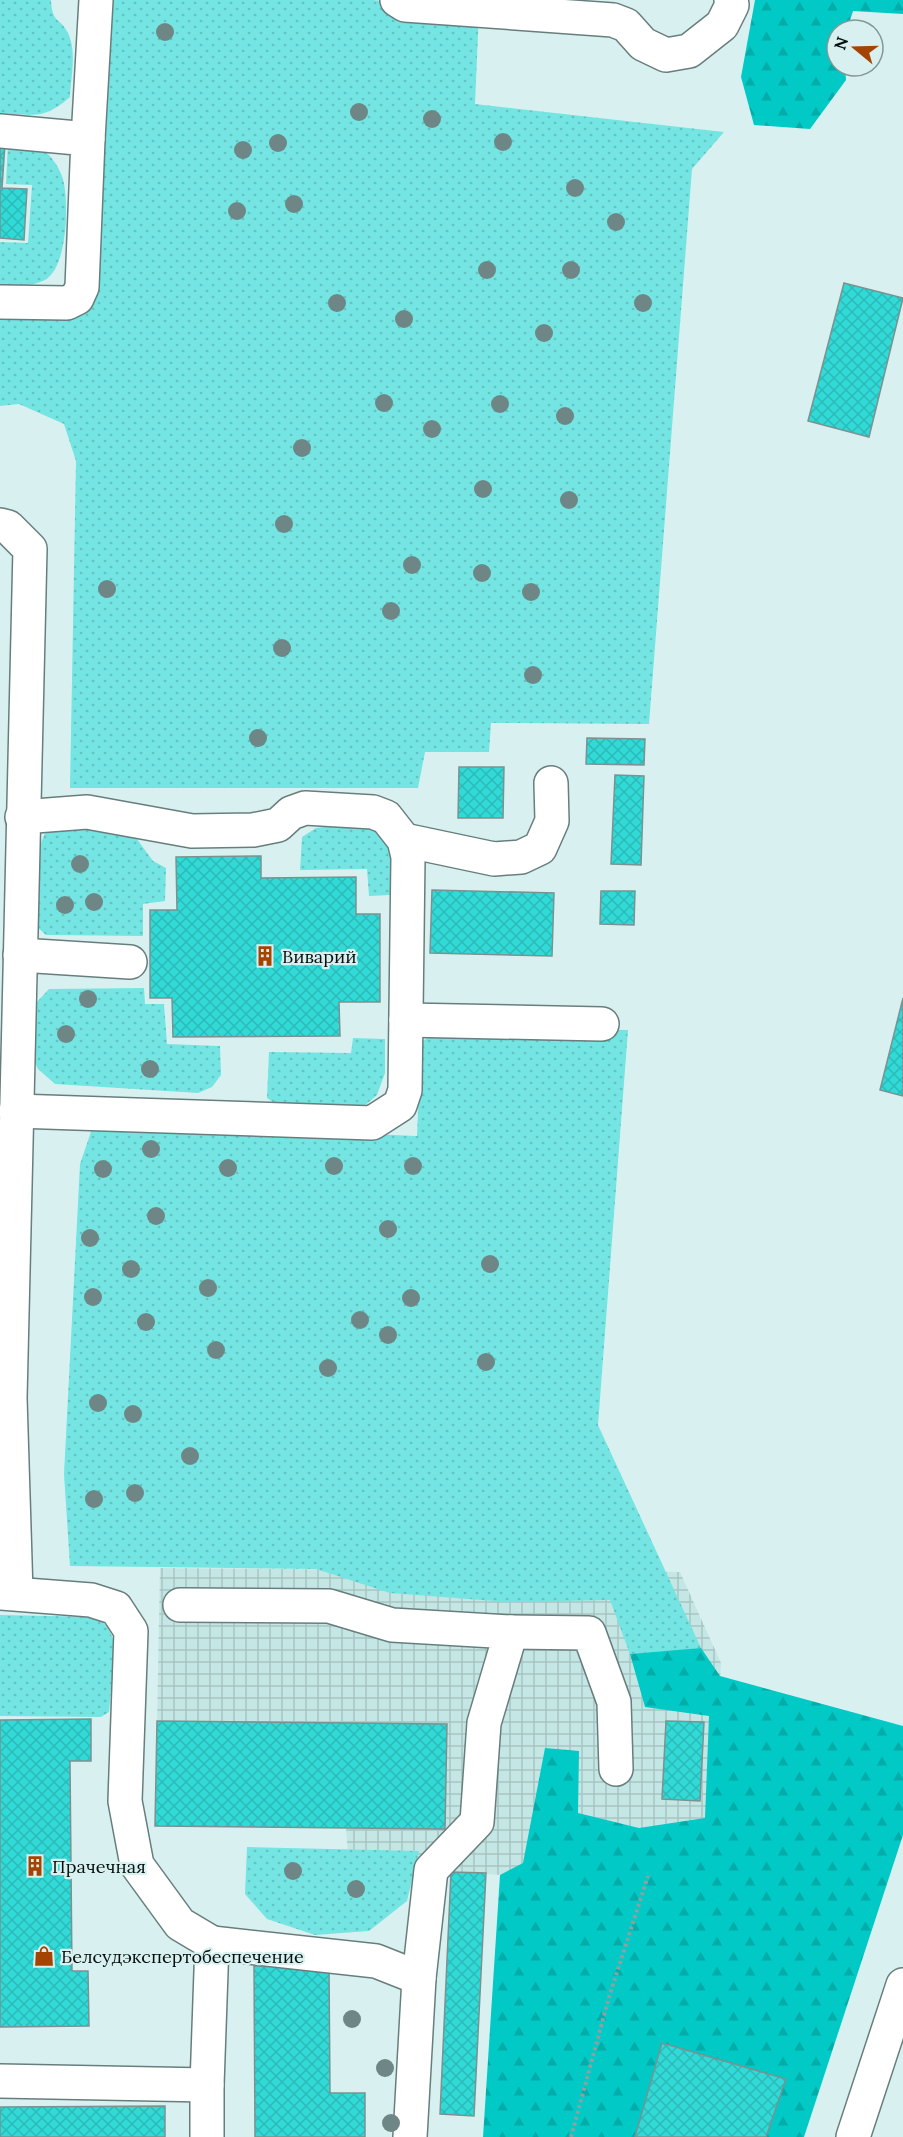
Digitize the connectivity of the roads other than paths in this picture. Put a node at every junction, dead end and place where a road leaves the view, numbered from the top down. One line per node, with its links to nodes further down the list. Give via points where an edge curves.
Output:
1 (96, 0): 5 (lane)
2 (398, 0): 3 (lane, via 405,5 613,20 626,25 643,44 666,55 688,51 722,25)
3 (731, 0)
4 (0, 131): 5 (lane)
5 (88, 139): 6 (lane, via 82,287 77,298 67,303)
6 (0, 302)
7 (0, 525): 9 (lane, via 8,526 30,549)
8 (551, 783): 10 (lane, via 552,821 540,848 521,857 494,859)
9 (22, 817): 10 (lane, via 87,812 192,831 253,830 278,825 291,813 305,808 373,812 386,817); 11 (lane)
10 (404, 840): 13 (lane, via 408,857)
11 (20, 955): 12 (lane); 15 (lane)
12 (130, 962)
13 (406, 1020): 14 (lane); 15 (lane, via 405,1090 400,1105 372,1123)
14 (602, 1024)
15 (16, 1111): 16 (lane)
16 (8, 1593): 20 (lane, via 91,1600 116,1608 131,1630 125,1801 137,1866 180,1924)
17 (180, 1605): 18 (lane, via 329,1606 392,1625)
18 (511, 1632): 19 (lane, via 589,1633 614,1702); 21 (lane, via 484,1723 477,1822 431,1870)
19 (616, 1769)
20 (212, 1943): 21 (lane, via 376,1960); 24 (lane)
21 (419, 1978): 26 (lane)
22 (903, 1985): 27 (lane)
23 (0, 2081): 24 (lane)
24 (207, 2085): 25 (lane)
25 (207, 2137)
26 (410, 2137)
27 (853, 2137)

